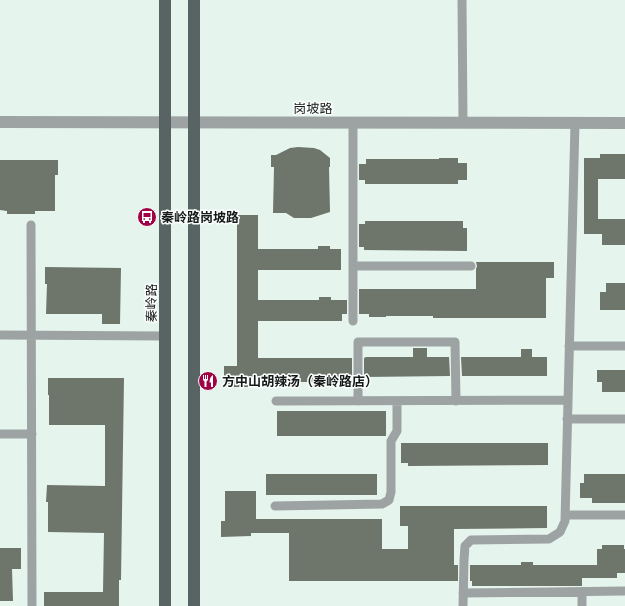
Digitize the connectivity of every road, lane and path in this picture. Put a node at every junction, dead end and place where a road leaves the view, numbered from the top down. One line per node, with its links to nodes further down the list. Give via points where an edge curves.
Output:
1 (165, 0): 5 (main road, 秦岭路)
2 (194, 0): 6 (main road)
3 (462, 0): 8 (lane)
4 (0, 122): 5 (street, 岗坡路)
5 (165, 122): 6 (street, 岗坡路); 17 (main road, 秦岭路)
6 (194, 122): 7 (street, 岗坡路); 37 (main road)
7 (353, 122): 8 (street, 岗坡路); 12 (lane)
8 (463, 122): 9 (street, 岗坡路)
9 (574, 123): 10 (street, 岗坡路); 18 (lane)
10 (625, 123)
11 (31, 225): 16 (lane)
12 (353, 266): 13 (lane); 14 (lane)
13 (471, 266)
14 (353, 321)
15 (0, 335): 16 (lane)
16 (32, 335): 17 (lane); 28 (lane)
17 (165, 336): 36 (main road, 秦岭路)
18 (569, 346): 19 (lane); 20 (lane)
19 (625, 346)
20 (568, 400): 24 (lane); 25 (lane)
21 (276, 401): 22 (lane)
22 (358, 401): 23 (lane); 24 (lane, via 358,342 455,342)
23 (397, 401): 24 (lane); 29 (lane, via 397,431 390,441 389,500 382,504)
24 (456, 401)
25 (567, 419): 26 (lane); 34 (lane, via 565,521 562,529 550,539 471,540 465,546)
26 (625, 419)
27 (0, 434): 28 (lane)
28 (32, 434): 35 (lane)
29 (275, 506)
30 (568, 515): 31 (lane)
31 (625, 515)
32 (625, 591): 33 (lane)
33 (582, 592): 34 (lane); 39 (lane)
34 (464, 593): 38 (lane)
35 (32, 606)
36 (165, 606)
37 (194, 606)
38 (463, 606)
39 (582, 606)

